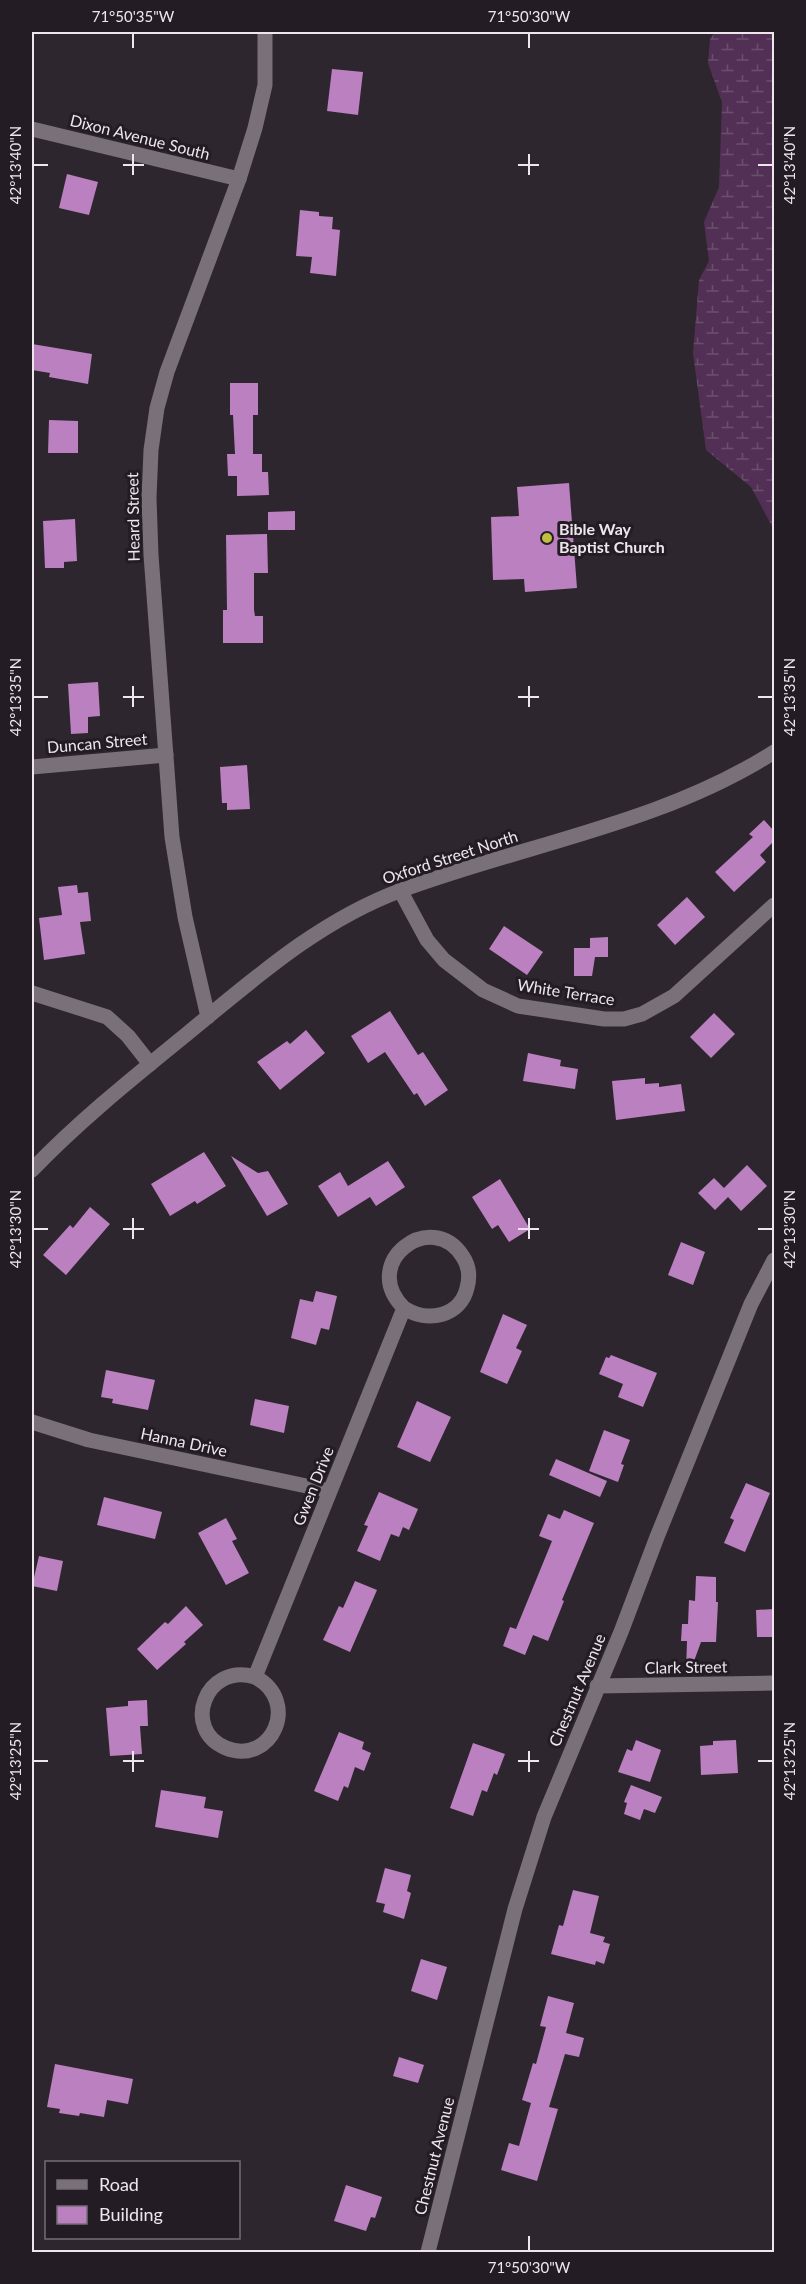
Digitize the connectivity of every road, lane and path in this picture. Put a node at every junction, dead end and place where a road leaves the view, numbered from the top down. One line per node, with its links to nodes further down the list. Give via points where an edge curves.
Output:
1 (265, 32): 3 (street, Heard Street, via 265,85)
2 (32, 129): 3 (street, Dixon Avenue South)
3 (239, 179): 5 (street, Heard Street, via 167,372 151,450 151,555)
4 (774, 752): 7 (street, Oxford Street North, via 713,785 611,825)
5 (166, 754): 6 (street, Duncan Street); 10 (street, Heard Street, via 172,837)
6 (32, 767)
7 (400, 890): 8 (street, White Terrace, via 427,940 444,960 483,990 519,1006 604,1019 642,1014 674,996); 10 (street, Oxford Street North, via 319,931)
8 (774, 905)
9 (32, 993): 11 (street, via 107,1017)
10 (208, 1017): 11 (street, Oxford Street North)
11 (150, 1064): 12 (street, Oxford Street North, via 82,1121)
12 (32, 1170)
13 (774, 1260): 19 (street, Chestnut Avenue, via 751,1304)
14 (404, 1308): 14 (street, via 427,1317 444,1314 457,1306 466,1292 469,1275 455,1246 440,1239 423,1238 401,1249 392,1263 389,1280 394,1296); 16 (street, Gwen Drive)
15 (32, 1422): 16 (street, Hanna Drive, via 89,1440)
16 (330, 1491): 17 (street, Gwen Drive)
17 (255, 1677): 17 (street, via 269,1687 277,1701 276,1726 260,1745 244,1750 227,1749 213,1740 205,1726 202,1711 207,1695 224,1678)
18 (774, 1683): 19 (street, Clark Street)
19 (597, 1686): 20 (street, Chestnut Avenue, via 544,1817 515,1910)
20 (428, 2253)

